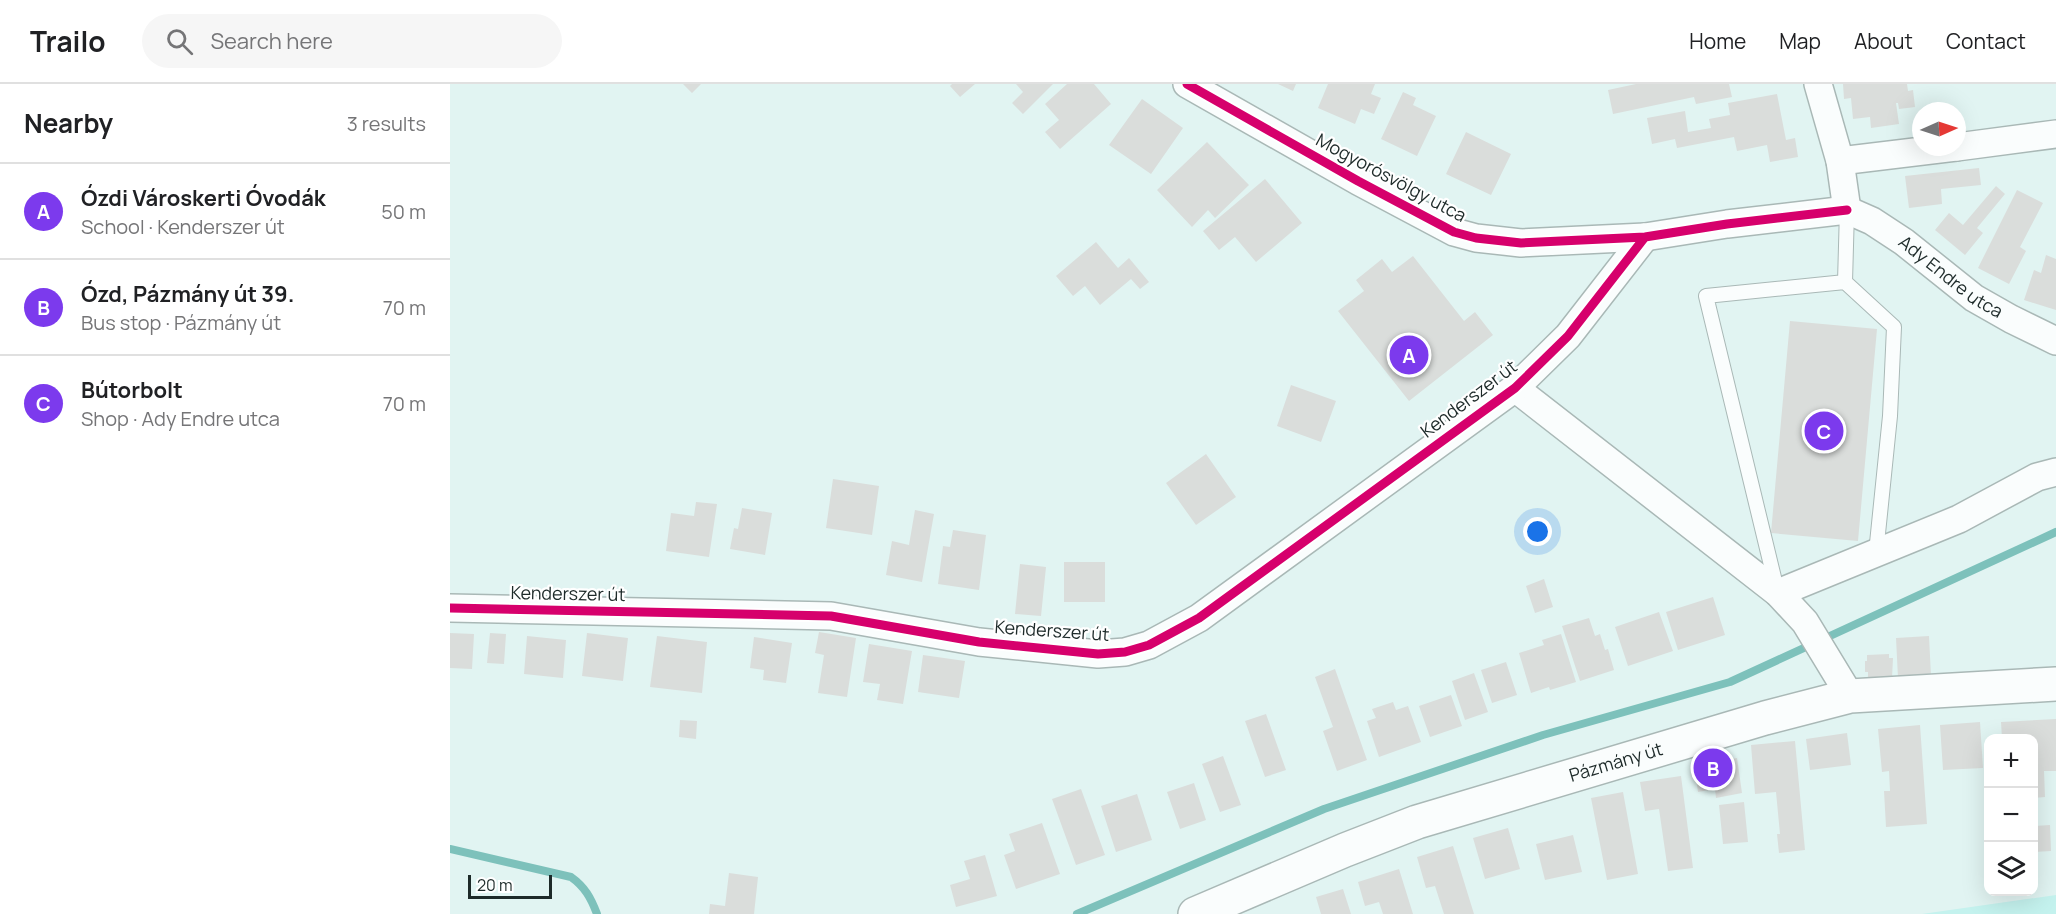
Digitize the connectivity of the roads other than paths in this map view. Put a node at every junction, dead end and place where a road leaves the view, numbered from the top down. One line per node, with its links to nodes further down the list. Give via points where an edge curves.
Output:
1 (1187, 84): 8 (street, Mogyorósvölgy utca, via 1454,232 1521,243)
2 (1818, 84): 6 (street)
3 (2056, 134): 4 (street)
4 (1966, 146)
5 (1912, 152): 6 (street)
6 (1840, 161): 7 (street)
7 (1847, 210): 8 (street, Mogyorósvölgy utca); 9 (lane); 10 (street, Ady Endre utca, via 1872,220 1904,242 1974,298)
8 (1645, 237): 11 (street, Kenderszer út, via 1568,336)
9 (1845, 282): 13 (lane, via 1894,327 1890,417); 14 (lane, via 1706,296)
10 (2056, 341)
11 (1515, 388): 14 (street); 15 (street, Kenderszer út, via 1198,618 1149,645 1125,652 1098,654 980,642 831,616)
12 (2056, 472): 13 (street, via 2037,477 1959,519)
13 (1876, 553): 14 (street)
14 (1778, 593): 17 (street, via 1805,622)
15 (450, 608)
16 (2056, 684): 17 (main road, Pázmány út)
17 (1850, 696): 18 (main road, Pázmány út, via 1657,749 1417,822)
18 (1195, 914)

